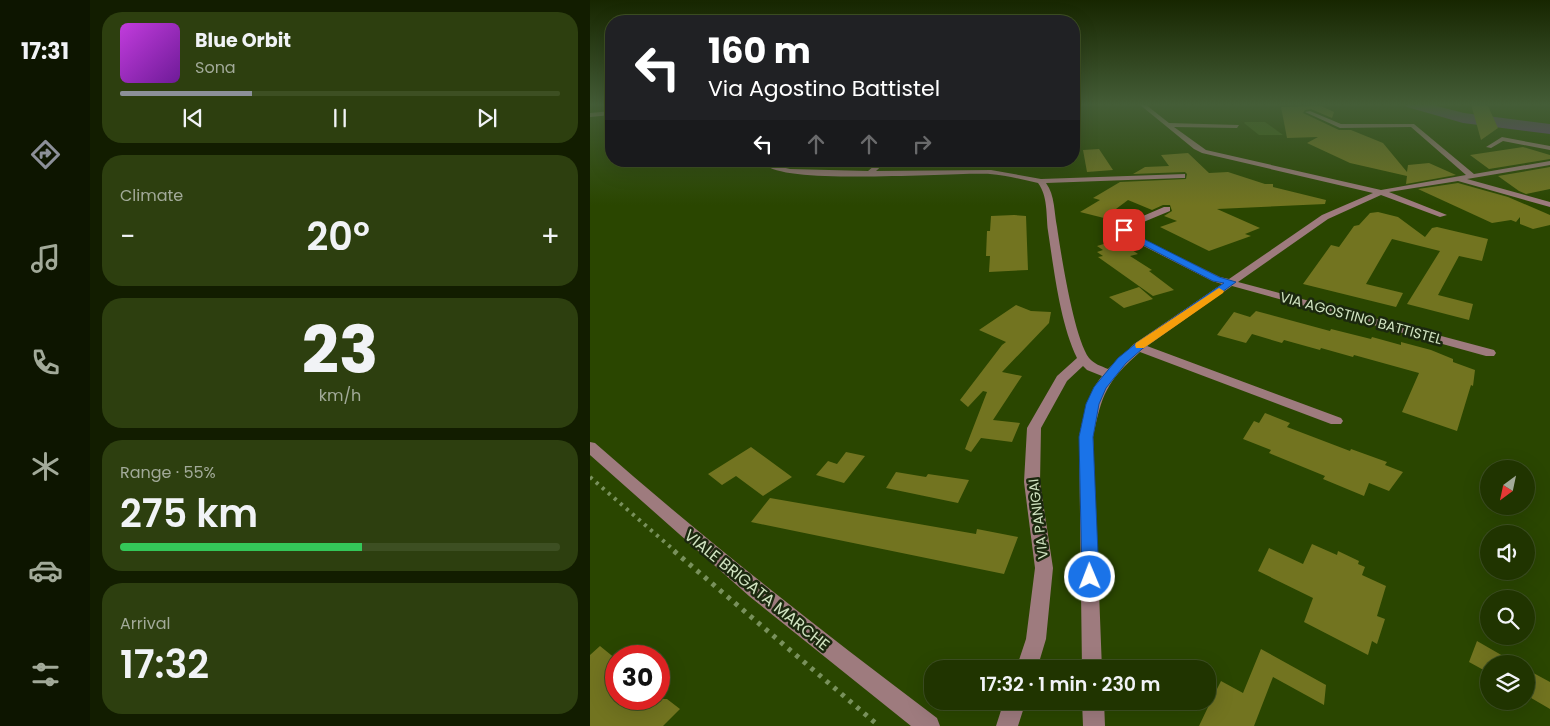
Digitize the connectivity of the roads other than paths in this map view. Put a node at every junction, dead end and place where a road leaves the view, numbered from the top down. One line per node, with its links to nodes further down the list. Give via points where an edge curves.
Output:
1 (1185, 138): 13 (street, via 1196,148 1213,154)
2 (1427, 138): 10 (street)
3 (1489, 147): 4 (street, via 1502,139)
4 (1550, 148)
5 (1548, 165): 10 (street)
6 (771, 167): 8 (street, via 790,171)
7 (877, 167): 8 (street)
8 (869, 174): 12 (street, via 991,172)
9 (1182, 176): 12 (street)
10 (1472, 176): 11 (street)
11 (1456, 179): 13 (street); 14 (street)
12 (1041, 181): 20 (street, via 1048,191 1051,225 1071,322)
13 (1381, 192): 16 (street); 17 (street, via 1325,217)
14 (1550, 204)
15 (1167, 209): 17 (street, VIA AGOSTINO BATTISTEL, via 1125,227 1125,233 1216,279)
16 (1443, 215)
17 (1232, 282): 18 (street); 19 (street, VIA AGOSTINO BATTISTEL)
18 (1138, 347): 21 (street); 22 (street)
19 (1490, 353)
20 (1083, 359): 21 (street, via 1091,367); 24 (street, VIA PANIGAI, via 1062,379 1034,428 1032,482 1044,568 1036,639)
21 (1109, 374): 25 (street, via 1092,404 1086,437)
22 (1336, 421)
23 (590, 447): 28 (street, VIALE BRIGATA MARCHE, via 694,540)
24 (1029, 660)
25 (1092, 660)
26 (1012, 710): 29 (street)
27 (1093, 710): 30 (street)
28 (929, 726)
29 (1007, 726)
30 (1094, 726)

